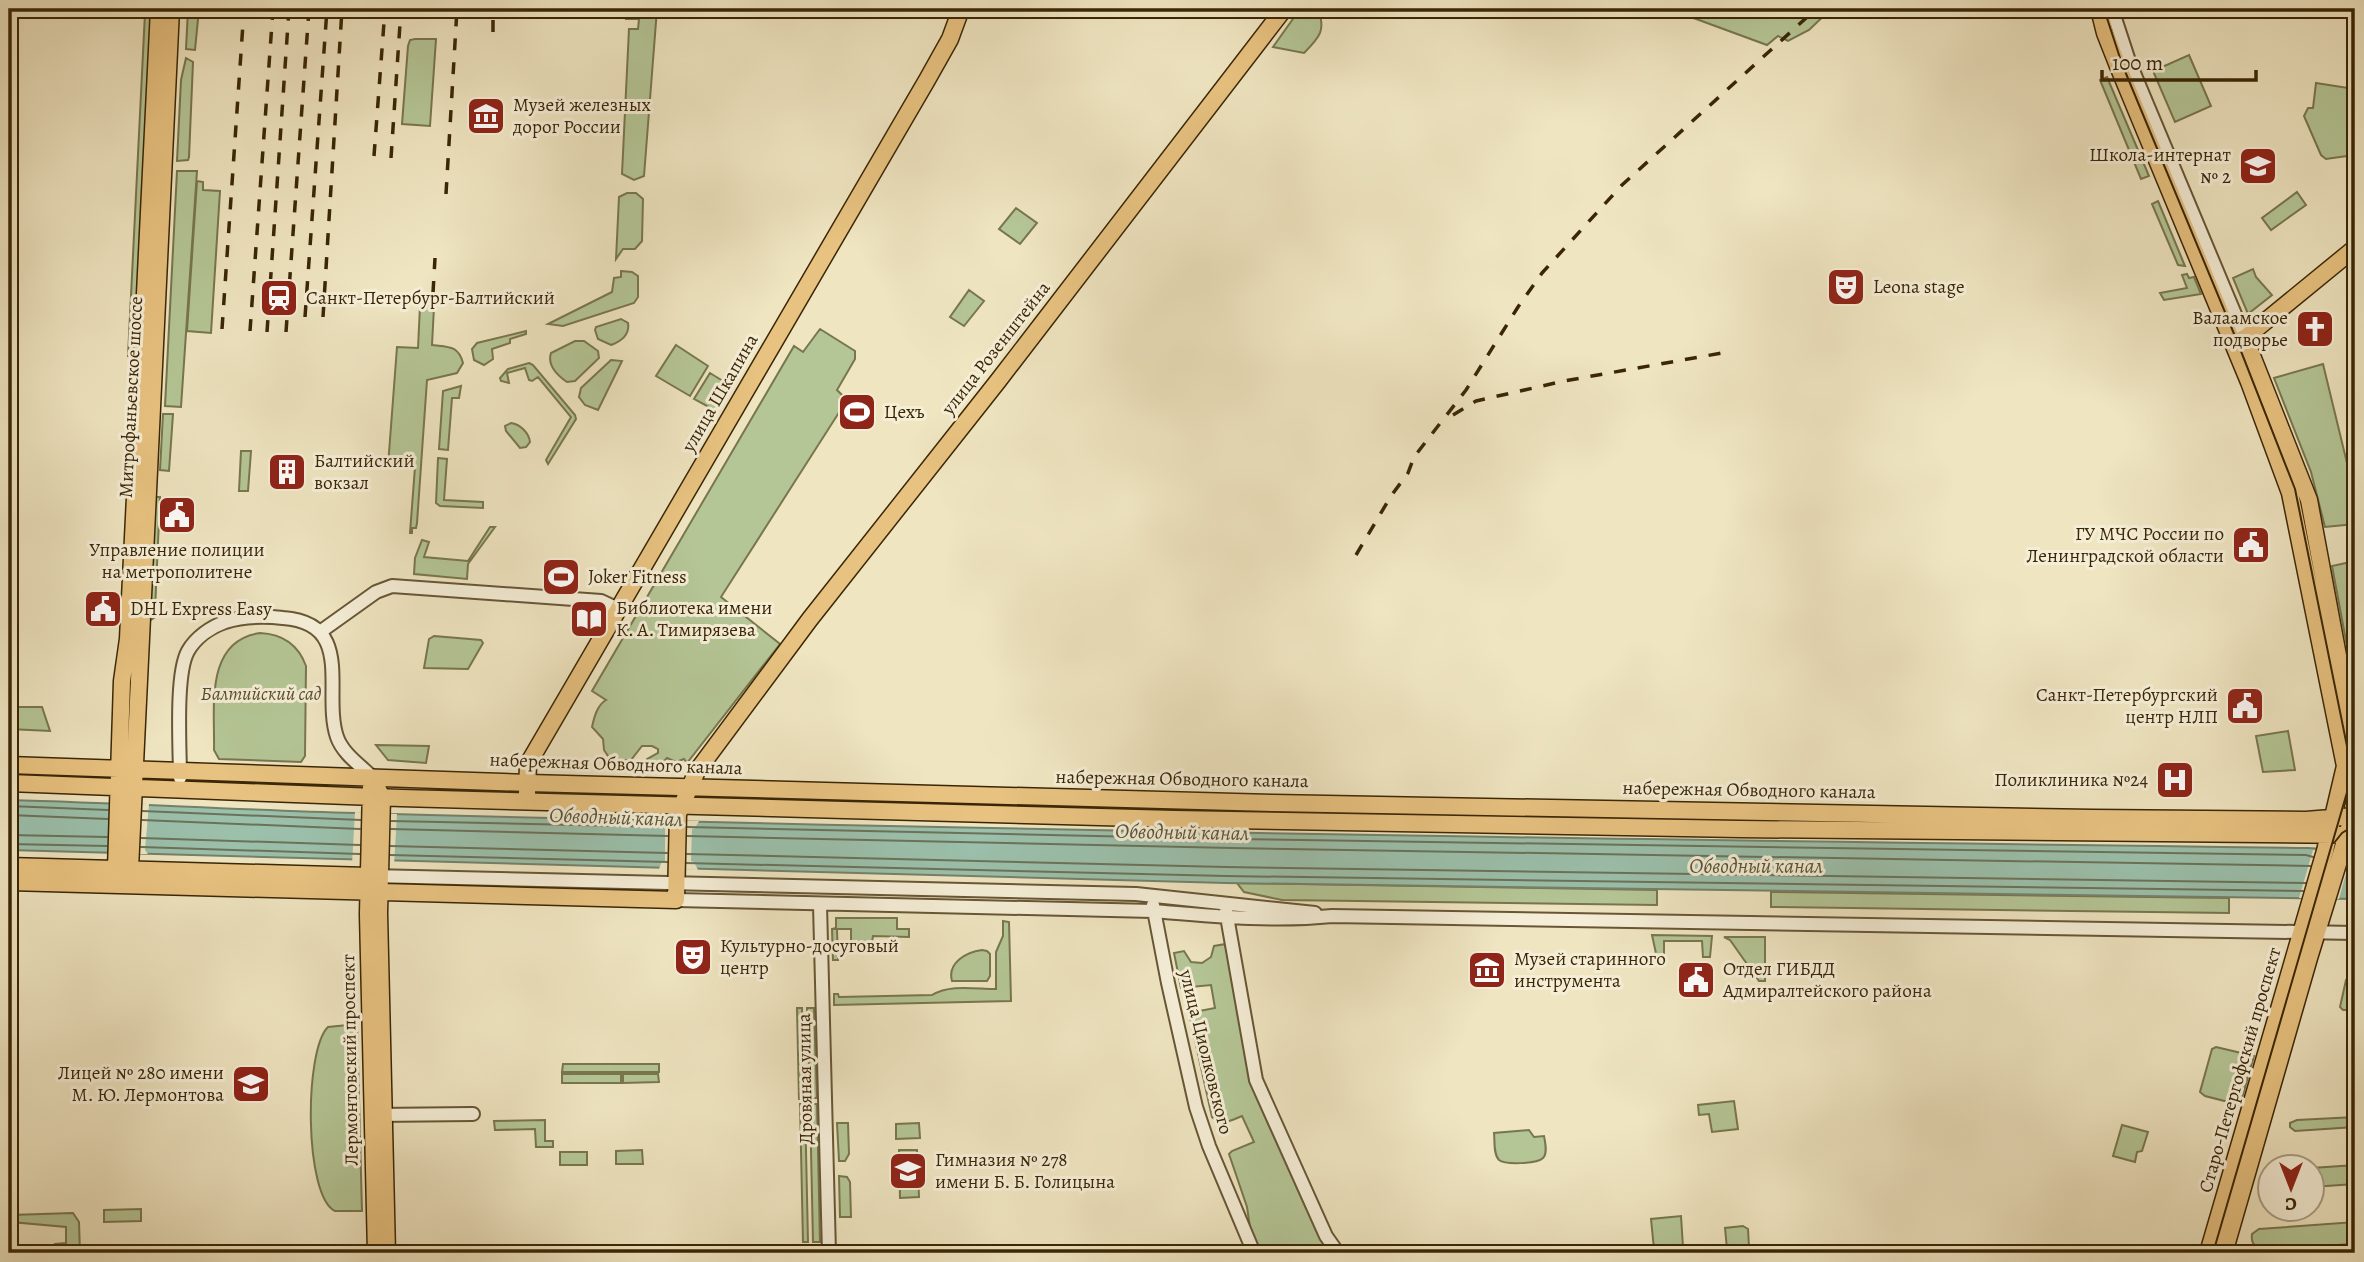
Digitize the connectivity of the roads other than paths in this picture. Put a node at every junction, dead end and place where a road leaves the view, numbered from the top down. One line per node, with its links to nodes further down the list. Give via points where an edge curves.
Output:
1 (159, 9): 13 (main road, Митрофаньевское шоссе, via 129,626 122,681)
2 (171, 9): 13 (main road, Митрофаньевское шоссе)
3 (961, 9): 9 (main road, улица Шкапина, via 927,80)
4 (1283, 9): 19 (main road, улица Розенштейна, via 810,619)
5 (2099, 9): 8 (main road, via 2118,66)
6 (2112, 9): 8 (street)
7 (2355, 248): 8 (main road)
8 (2239, 341): 11 (main road, via 2308,499); 25 (main road, via 2293,502 2345,766)
9 (618, 609): 10 (street, via 601,601 406,585 383,588); 17 (main road, улица Шкапина, via 528,764)
10 (320, 632): 14 (street, via 297,619 245,617 225,622 193,643 183,674); 15 (street, via 333,664 336,734 345,751)
11 (2355, 747)
12 (9, 765): 13 (main road, набережная Обводного канала)
13 (127, 768): 14 (main road, набережная Обводного канала); 18 (main road, Митрофаньевское шоссе)
14 (180, 770): 15 (main road, набережная Обводного канала); 20 (street)
15 (372, 777): 17 (main road, набережная Обводного канала); 22 (main road)
16 (9, 783): 18 (main road, набережная Обводного канала)
17 (528, 783): 19 (main road, набережная Обводного канала); 21 (main road, улица Шкапина)
18 (126, 787): 20 (main road, набережная Обводного канала); 29 (main road, Митрофаньевское шоссе)
19 (689, 787): 23 (main road, улица Розенштейна); 25 (main road, набережная Обводного канала, via 1551,808)
20 (180, 789): 22 (main road, набережная Обводного канала)
21 (527, 801): 22 (main road, набережная Обводного канала); 23 (main road, набережная Обводного канала)
22 (376, 805): 30 (main road, Лермонтовский проспект)
23 (679, 813): 27 (main road, набережная Обводного канала, via 1174,819); 32 (main road)
24 (2355, 813): 25 (main road, набережная Обводного канала); 26 (main road)
25 (2334, 818): 27 (main road)
26 (2351, 835): 27 (main road, набережная Обводного канала)
27 (2332, 846): 39 (main road, Старо-Петергофский проспект)
28 (9, 866): 29 (main road)
29 (123, 866): 30 (main road); 31 (main road)
30 (374, 878): 32 (main road); 42 (main road, Лермонтовский проспект)
31 (9, 882)
32 (677, 885): 33 (street); 35 (street)
33 (1152, 895): 34 (street); 36 (street, улица Циолковского)
34 (1226, 903): 37 (street); 38 (street)
35 (820, 905): 36 (street); 45 (street, Дровяная улица)
36 (1153, 911): 38 (street); 46 (street, улица Циолковского, via 1196,1107)
37 (1332, 916): 38 (street); 39 (street)
38 (1226, 917): 47 (street, via 1256,1080 1326,1236)
39 (2310, 931): 40 (street); 48 (main road, Старо-Петергофский проспект); 49 (main road, Старо-Петергофский проспект)
40 (2355, 933)
41 (473, 1114): 42 (street)
42 (378, 1115): 43 (main road, Лермонтовский проспект); 44 (main road, Лермонтовский проспект)
43 (376, 1253)
44 (387, 1253)
45 (829, 1253)
46 (1254, 1253)
47 (1338, 1253)
48 (2208, 1253)
49 (2224, 1253)

